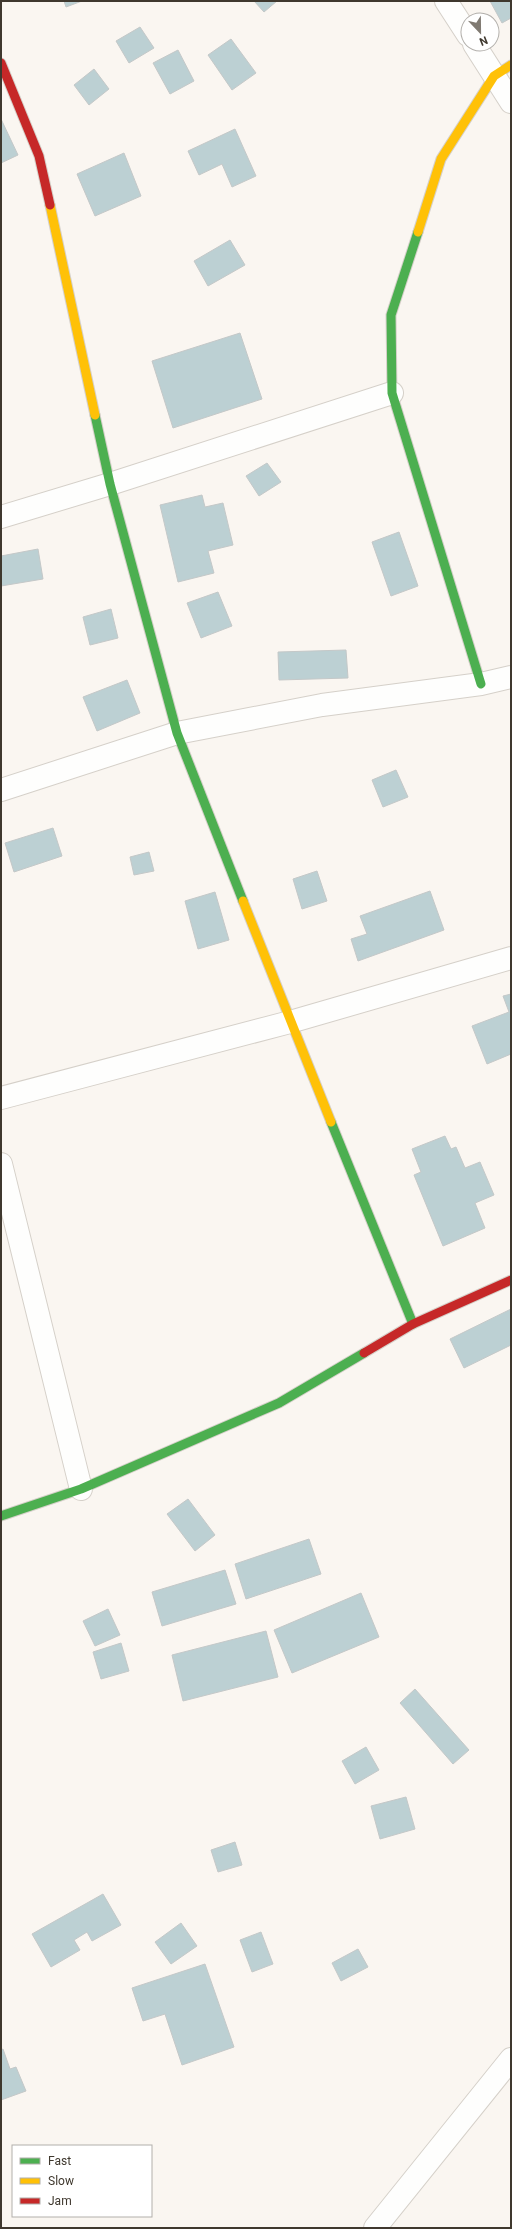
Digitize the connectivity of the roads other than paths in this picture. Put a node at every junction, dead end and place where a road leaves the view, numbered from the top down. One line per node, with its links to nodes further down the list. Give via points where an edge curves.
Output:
1 (446, 1): 2 (street)
2 (460, 23)
3 (483, 52): 5 (street)
4 (1, 62): 8 (street, via 39,156)
5 (503, 70): 6 (street); 7 (street, via 442,159 413,243 391,315)
6 (511, 102)
7 (392, 393): 8 (street); 11 (street)
8 (110, 484): 9 (street); 12 (street)
9 (1, 517)
10 (511, 676): 11 (street)
11 (481, 684): 12 (street, via 322,705)
12 (177, 733): 13 (street); 15 (street)
13 (1, 790)
14 (511, 958): 15 (street)
15 (290, 1022): 16 (street); 19 (street)
16 (1, 1098)
17 (1, 1164): 20 (street)
18 (511, 1280): 19 (street)
19 (413, 1324): 20 (street, via 279,1402)
20 (81, 1489): 21 (street)
21 (1, 1516)
22 (511, 2059): 23 (street)
23 (375, 2228)

